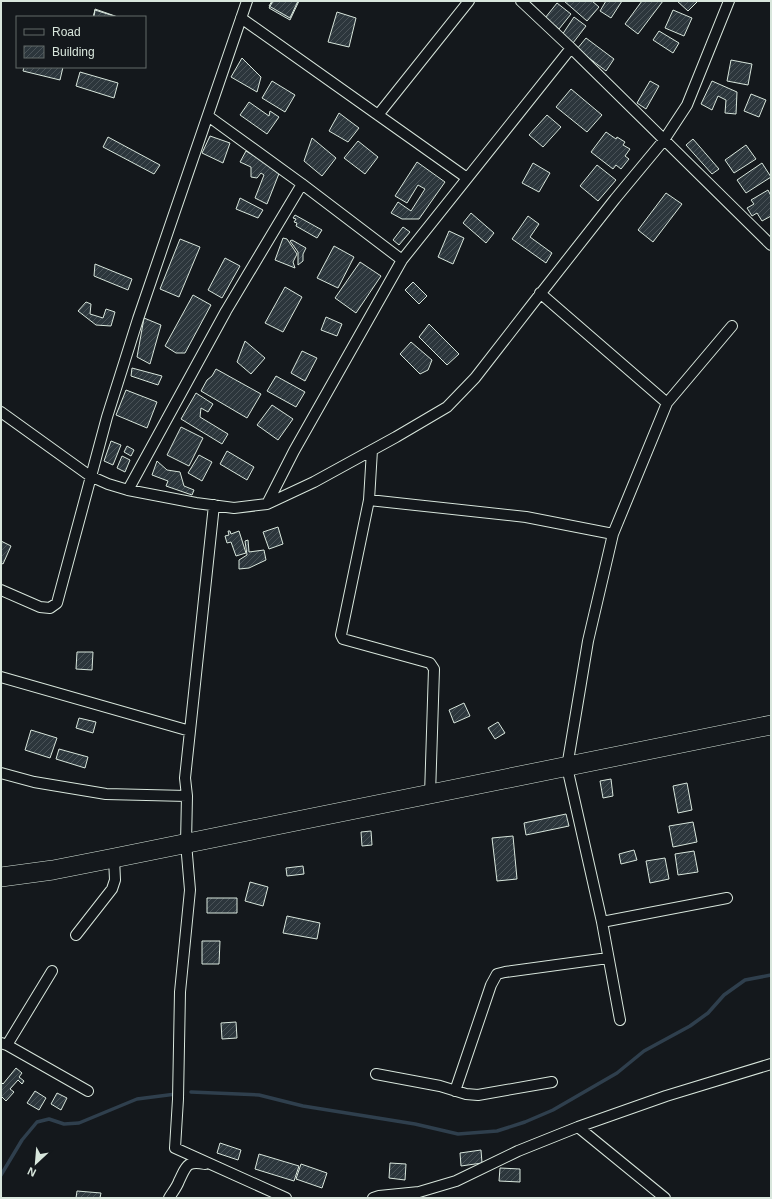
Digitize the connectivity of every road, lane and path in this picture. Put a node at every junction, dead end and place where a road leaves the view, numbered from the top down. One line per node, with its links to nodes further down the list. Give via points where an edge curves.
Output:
1 (247, 1): 5 (street)
2 (469, 1): 7 (street)
3 (521, 1): 6 (street)
4 (728, 1): 9 (street, via 687,105)
5 (241, 18): 7 (street); 8 (street)
6 (571, 48): 9 (street); 10 (street)
7 (378, 115): 10 (street)
8 (208, 116): 11 (street); 19 (street, via 138,319)
9 (664, 140): 12 (street); 14 (street)
10 (467, 178): 13 (street)
11 (302, 184): 13 (street); 20 (street, via 226,311)
12 (771, 245)
13 (402, 260): 22 (street, via 294,451)
14 (540, 293): 16 (street); 18 (street, via 475,378 447,407)
15 (732, 326): 16 (street)
16 (667, 403): 24 (street)
17 (1, 412): 19 (street)
18 (372, 450): 21 (street); 22 (street)
19 (90, 476): 20 (street); 25 (street, via 57,603 50,608 40,607)
20 (128, 490): 23 (street)
21 (369, 500): 24 (street, via 526,517); 31 (street, via 341,635 343,639 430,663 434,669)
22 (267, 504): 23 (street, via 234,508)
23 (214, 505): 28 (street)
24 (613, 534): 29 (street, via 588,641)
25 (1, 590)
26 (1, 677): 28 (street)
27 (771, 725): 29 (highway)
28 (190, 731): 32 (street, via 185,778)
29 (567, 767): 31 (highway); 37 (street)
30 (1, 773): 32 (street, via 34,782 106,794)
31 (430, 795): 33 (highway)
32 (187, 796): 33 (street)
33 (186, 843): 34 (highway); 49 (street, via 190,890 180,992 175,1148)
34 (114, 858): 35 (highway); 38 (street, via 115,880 112,889)
35 (1, 877)
36 (727, 898): 37 (street)
37 (602, 922): 39 (street)
38 (76, 935)
39 (608, 958): 41 (street); 47 (street, via 497,974)
40 (52, 971): 42 (street)
41 (620, 1020)
42 (4, 1044): 46 (street)
43 (771, 1064): 48 (street, via 666,1096)
44 (376, 1074): 47 (street)
45 (552, 1082): 47 (street, via 478,1095)
46 (88, 1091)
47 (455, 1091)
48 (578, 1127): 52 (street, via 518,1151 456,1181 419,1192); 53 (street)
49 (215, 1166): 50 (street, via 197,1162 188,1165); 51 (street)
50 (169, 1198)
51 (286, 1198)
52 (373, 1198)
53 (665, 1198)

